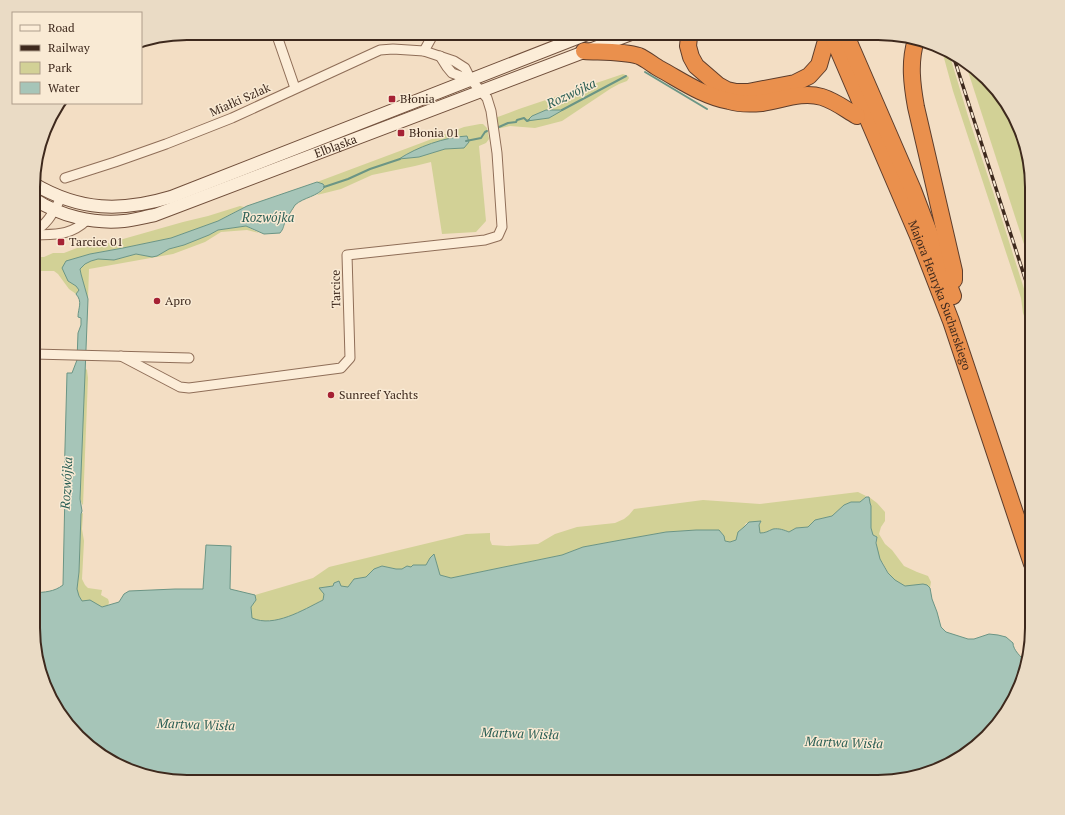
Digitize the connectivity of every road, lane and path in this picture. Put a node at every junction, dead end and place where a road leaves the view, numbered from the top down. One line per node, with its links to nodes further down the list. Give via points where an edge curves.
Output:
1 (278, 40): 16 (street)
2 (430, 40): 11 (street)
3 (572, 40): 15 (main road, Elbląska)
4 (616, 40): 12 (main road, Elbląska)
5 (689, 40): 6 (highway, via 691,57 696,66 727,90 748,92 795,83 809,76 818,65)
6 (824, 40)
7 (826, 40): 19 (highway)
8 (826, 40): 28 (highway, Majora Henryka Sucharskiego)
9 (848, 40): 29 (highway, Majora Henryka Sucharskiego, via 913,190)
10 (915, 45): 29 (highway, via 911,70 913,90 954,271)
11 (424, 51): 13 (street, Miałki Szlak); 16 (street, Miałki Szlak, via 393,48 380,50)
12 (584, 52): 18 (main road, Elbląska); 19 (highway, via 639,56 697,90 730,102 762,103 809,94 834,101)
13 (440, 56): 14 (street); 15 (street, Miałki Szlak, via 465,68)
14 (452, 73): 15 (street, Miałki Szlak); 17 (street)
15 (471, 80): 17 (main road, Elbląska); 18 (street, Miałki Szlak)
16 (294, 88): 20 (street, Miałki Szlak, via 232,118 166,144)
17 (442, 91): 22 (main road, Elbląska, via 152,203 107,207)
18 (481, 91): 25 (main road, Elbląska, via 155,215 123,221); 31 (street, Tarcice, via 488,100 497,153 502,227 498,236 485,240 347,255 350,358 341,368 189,388 180,387)
19 (857, 116): 28 (highway, via 899,216)
20 (65, 178)
21 (40, 188): 22 (main road, Elbląska)
22 (61, 198): 24 (street)
23 (40, 202): 24 (main road, Elbląska)
24 (55, 210): 25 (main road, Elbląska); 26 (street)
25 (87, 220): 27 (street, via 70,231)
26 (40, 228)
27 (40, 235)
28 (918, 236): 33 (highway, Majora Henryka Sucharskiego)
29 (955, 302): 33 (highway, Majora Henryka Sucharskiego)
30 (40, 354): 31 (street, Tarcice)
31 (121, 356): 32 (street, Tarcice)
32 (188, 358)
33 (1018, 508): 34 (highway, Majora Henryka Sucharskiego); 35 (highway, Majora Henryka Sucharskiego)
34 (1025, 522)
35 (1025, 536)

